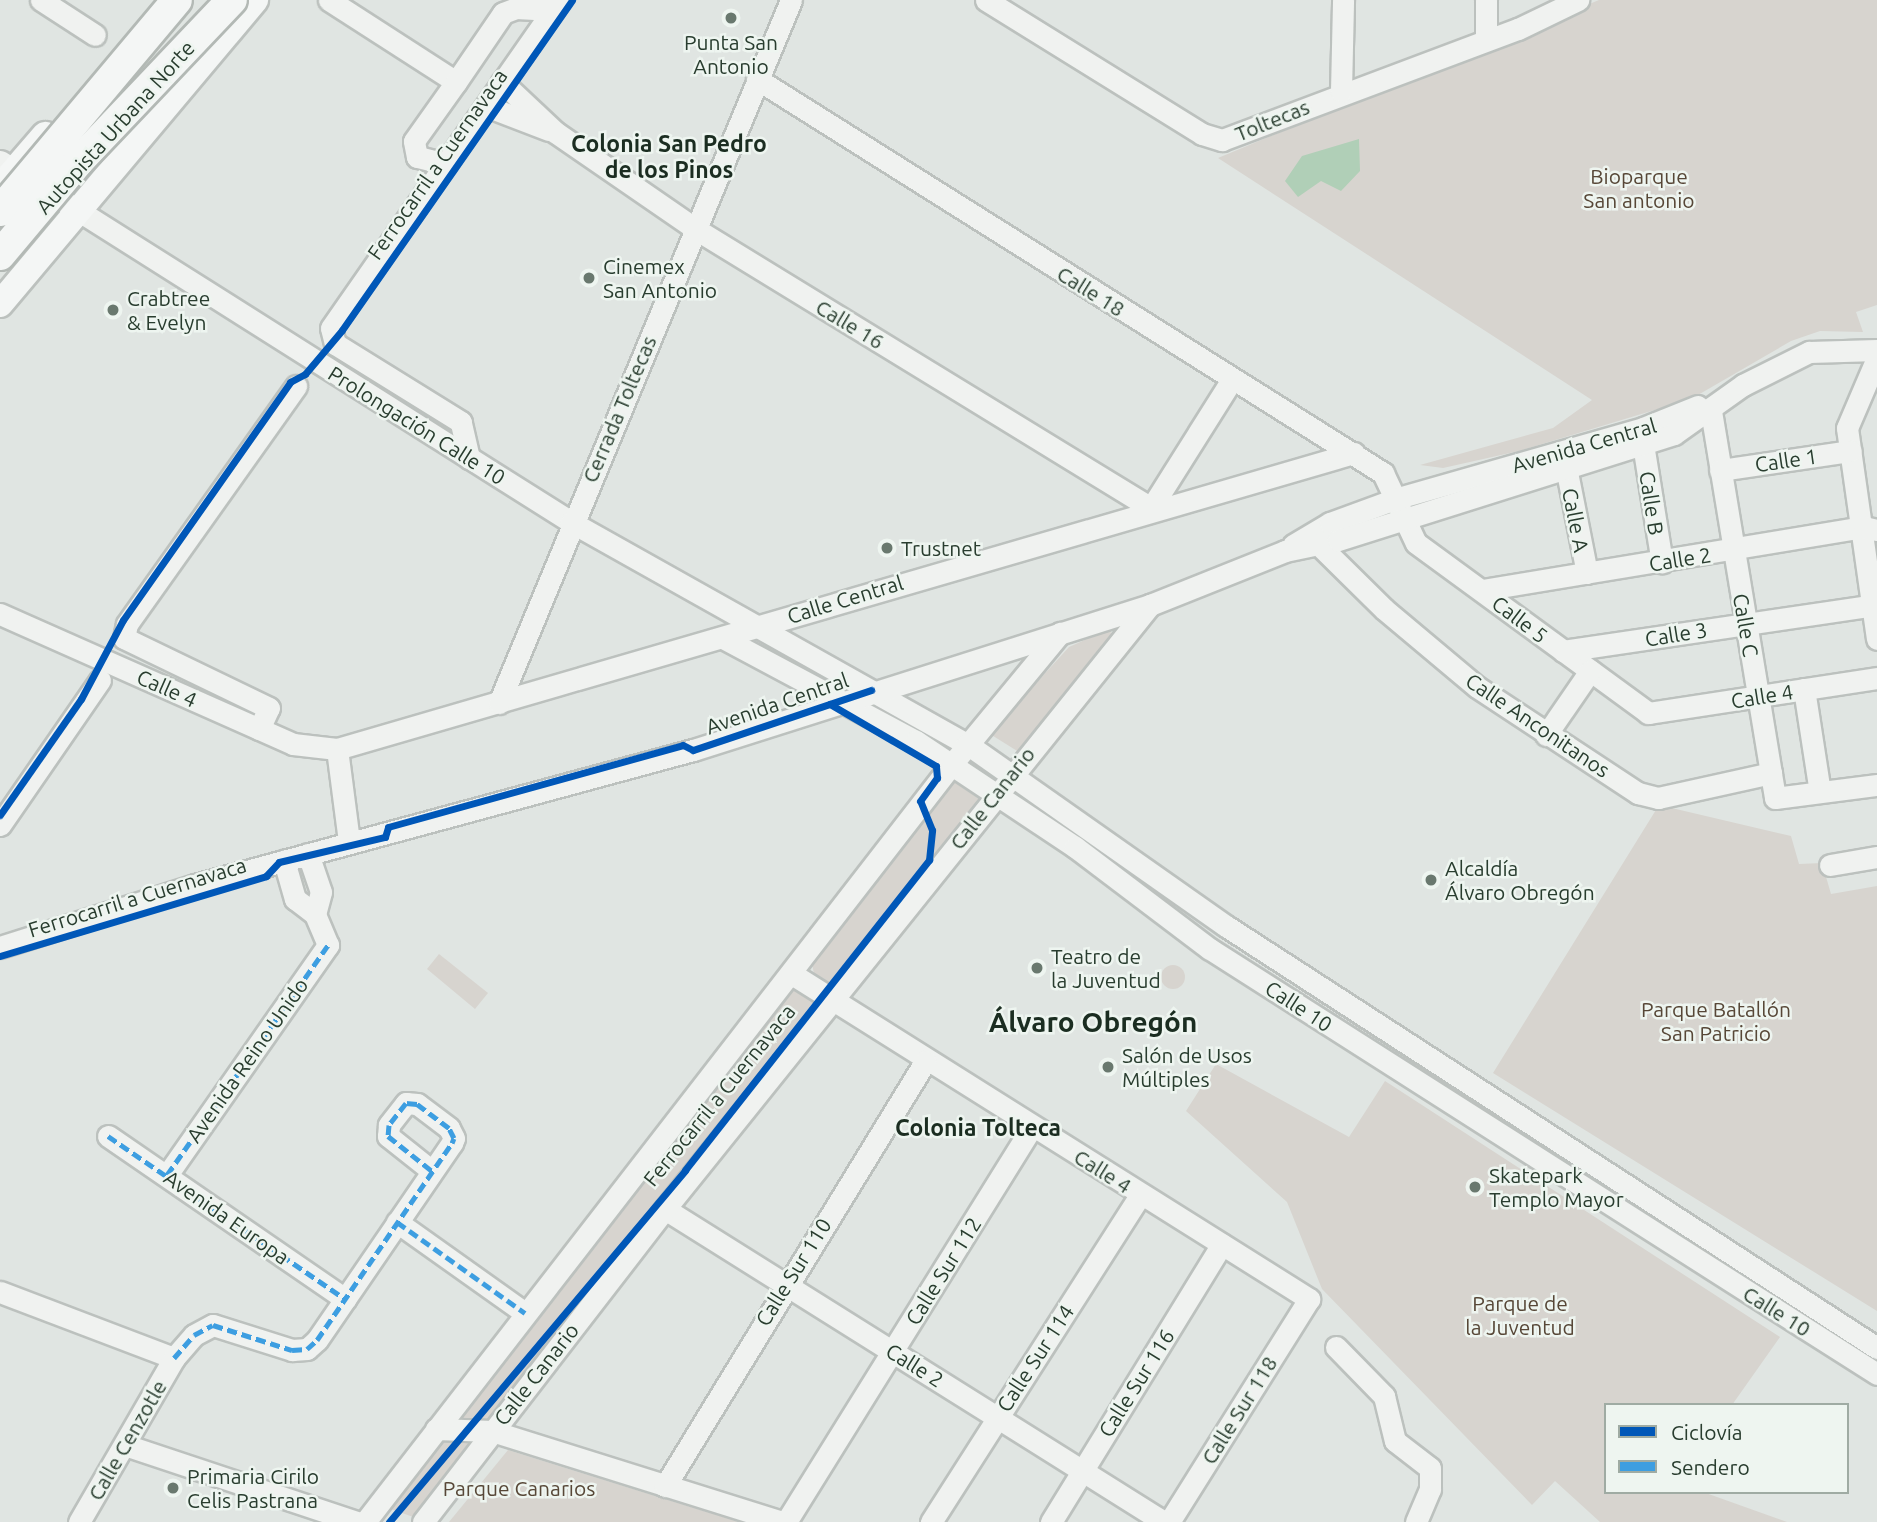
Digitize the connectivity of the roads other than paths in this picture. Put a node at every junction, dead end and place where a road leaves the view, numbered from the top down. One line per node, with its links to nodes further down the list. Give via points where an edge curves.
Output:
1 (41, 0): 15 (street)
2 (158, 0): 24 (main road)
3 (177, 0): 24 (highway, Autopista Urbana Norte, bridge)
4 (232, 0): 27 (highway, Autopista Urbana Norte, bridge, via 79,161)
5 (255, 0): 25 (main road)
6 (329, 0): 18 (street)
7 (791, 0): 17 (street, Cerrada Toltecas)
8 (986, 0): 20 (street, Toltecas, via 1202,134 1222,140)
9 (1343, 0): 20 (street)
10 (1486, 0): 16 (street)
11 (1578, 0): 16 (street, Toltecas)
12 (557, 5): 13 (street); 14 (street)
13 (530, 11): 14 (street); 18 (street, via 516,8 503,13)
14 (538, 32): 19 (street)
15 (95, 35)
16 (1486, 40): 20 (street, Toltecas)
17 (757, 79): 26 (street, Cerrada Toltecas); 32 (street, Calle 18)
18 (456, 82): 23 (street, via 414,141 417,157)
19 (502, 82): 21 (street); 22 (street, Calle 16)
20 (1341, 91)
21 (486, 106): 22 (street, Calle 16); 23 (street)
22 (555, 132): 26 (street, Calle 16)
23 (446, 164): 39 (street, via 331,328 335,344 461,422)
24 (14, 190): 25 (highway); 25 (street, Prolongación Calle 10)
25 (63, 190): 28 (main road); 39 (street, Prolongación Calle 10)
26 (694, 228): 42 (street, Calle 16); 44 (street, Cerrada Toltecas)
27 (0, 256)
28 (0, 304)
29 (1877, 336): 43 (street, Avenida Central, via 1833,336 1804,343 1670,419)
30 (1877, 350): 35 (street, Avenida Central, via 1809,352 1743,385)
31 (1877, 358): 34 (street)
32 (1231, 381): 38 (street, Calle 18); 42 (street)
33 (296, 386): 71 (street, via 127,624 124,638 269,708)
34 (1868, 401): 37 (street, via 1847,428)
35 (1711, 411): 36 (street, Avenida Central, via 1674,434); 41 (street, Calle C)
36 (1643, 444): 40 (street, Avenida Central); 48 (street, Calle B)
37 (1851, 451): 41 (street, Calle 1); 45 (street)
38 (1354, 453): 42 (street, Calle Central); 43 (street, Calle 18, via 1383,473)
39 (468, 458): 44 (street, Prolongación Calle 10)
40 (1566, 467): 43 (street, Avenida Central); 49 (street, Calle A)
41 (1720, 470): 47 (street, Calle C)
42 (1151, 508): 54 (street, Calle Central)
43 (1400, 508): 46 (street, Avenida Central); 50 (street, Calle 5, via 1416,543)
44 (571, 522): 56 (street, Prolongación Calle 10); 69 (street, Cerrada Toltecas)
45 (1870, 529): 47 (street, Calle 2); 52 (street)
46 (1313, 540): 51 (street, Avenida Central); 72 (street, Calle Anconitanos, via 1477,687)
47 (1734, 550): 48 (street, Calle 2); 55 (street, Calle C)
48 (1662, 562): 49 (street, Calle 2)
49 (1587, 573): 50 (street, Calle 2)
50 (1482, 590): 61 (street, Calle 5)
51 (1150, 605): 57 (street, Avenida Central); 76 (street, Calle Canario)
52 (1873, 605): 55 (street, Calle 3); 59 (street)
53 (0, 614): 71 (street, Calle 4)
54 (796, 614): 56 (street, Calle Central); 60 (street, via 785,629)
55 (1746, 624): 61 (street, Calle 3); 67 (street, Calle C)
56 (754, 627): 58 (street, Calle Central); 60 (street, Calle 10)
57 (1060, 633): 66 (street, Avenida Central); 73 (street)
58 (723, 638): 68 (street, Calle 10); 69 (street, Calle Central)
59 (1877, 639)
60 (790, 648): 66 (street, Calle 10)
61 (1563, 651): 62 (street, Calle 5)
62 (1590, 671): 70 (street, Calle 5); 72 (street)
63 (1877, 678): 65 (street, Calle 4)
64 (100, 680): 81 (street)
65 (1804, 689): 67 (street, Calle 4); 79 (street)
66 (871, 690): 68 (street, Avenida Central); 73 (street, Calle 10)
67 (1758, 696): 70 (street, Calle 4); 77 (street, Calle C)
68 (842, 700): 75 (street, Calle 10); 82 (street, Avenida Central, via 693,750 385,837)
69 (499, 703): 74 (street, Calle Central)
70 (1648, 713)
71 (259, 729): 74 (street, Calle 4, via 293,744)
72 (1546, 735): 77 (street, Calle Anconitanos, via 1647,797)
73 (967, 744): 75 (street); 76 (street, Calle 10)
74 (337, 749): 82 (street)
75 (952, 764): 80 (street, Calle 10); 89 (street)
76 (1011, 773): 80 (street, Calle Canario); 106 (street, Calle 10, via 1226,926)
77 (1771, 773): 79 (street, Calle C, via 1775,798)
78 (1877, 785): 79 (street)
79 (1820, 792)
80 (996, 793): 90 (street, Calle Canario); 109 (street, Calle 10, via 1210,949)
81 (0, 825)
82 (349, 842): 83 (street, Avenida Central)
83 (308, 854): 85 (street, Avenida Central); 87 (street, via 321,892)
84 (1877, 857): 86 (street)
85 (284, 861): 87 (street, via 295,899); 88 (street, Avenida Central)
86 (1830, 865)
87 (314, 914): 95 (street, Avenida Reino Unido, via 328,945)
88 (0, 947)
89 (792, 974): 90 (street, Calle 4); 104 (street)
90 (831, 1001): 91 (street, Calle 4); 97 (street, Calle Canario)
91 (925, 1061): 92 (street, Calle 4); 100 (street, Calle Sur 110)
92 (1032, 1127): 96 (street, Calle 4); 107 (street, Calle Sur 112)
93 (108, 1136): 95 (street, Avenida Europa)
94 (432, 1171): 98 (street)
95 (167, 1175): 103 (street, Avenida Europa)
96 (1141, 1194): 99 (street, Calle 4); 110 (street, Calle Sur 114)
97 (665, 1209): 100 (street, Calle 2); 112 (street, Calle Canario)
98 (397, 1222): 103 (street); 104 (street)
99 (1222, 1244): 102 (street, Calle 4); 114 (street, Calle Sur 116)
100 (786, 1283): 107 (street, Calle 2); 115 (street, Calle Sur 110)
101 (0, 1292): 108 (street)
102 (1309, 1298): 123 (street, Calle Sur 118)
103 (345, 1299): 108 (street, via 307,1349 292,1350 213,1325)
104 (525, 1314): 111 (street)
105 (1336, 1347): 124 (street, via 1384,1396 1395,1441 1430,1468 1430,1489)
106 (1877, 1348)
107 (893, 1351): 110 (street, Calle 2); 120 (street, Calle Sur 112)
108 (174, 1357): 113 (street, Calle Cenzotle)
109 (1877, 1374)
110 (997, 1416): 114 (street, Calle 2); 121 (street, Calle Sur 114)
111 (436, 1429): 112 (street); 118 (street)
112 (492, 1431): 115 (street); 119 (street, Calle Canario)
113 (125, 1444): 116 (street, Calle Cenzotle); 117 (street)
114 (1083, 1469): 122 (street, Calle Sur 116); 123 (street, Calle 2)
115 (665, 1486): 120 (street)
116 (79, 1522)
117 (358, 1522)
118 (365, 1522)
119 (424, 1522)
120 (785, 1522)
121 (931, 1522)
122 (1051, 1522)
123 (1167, 1522)
124 (1416, 1522)

